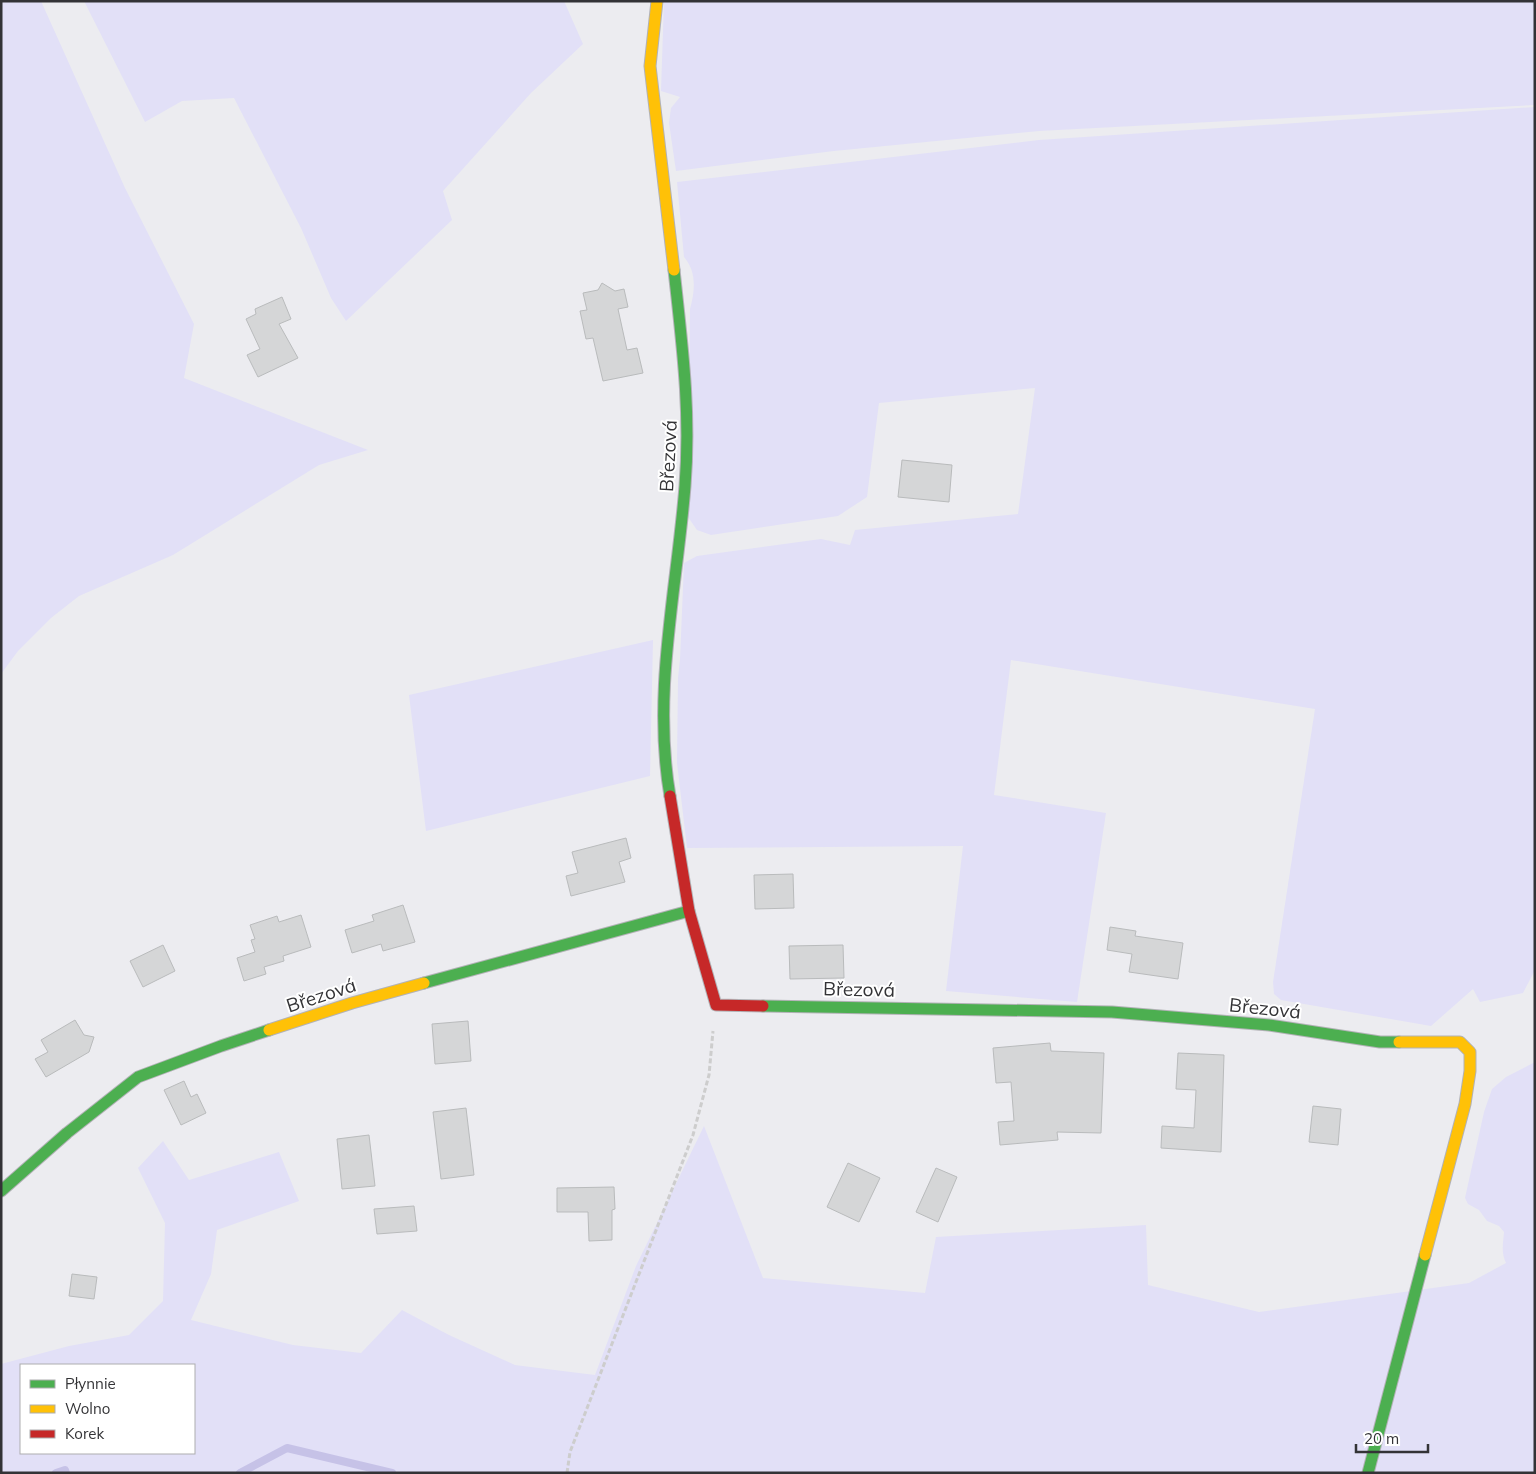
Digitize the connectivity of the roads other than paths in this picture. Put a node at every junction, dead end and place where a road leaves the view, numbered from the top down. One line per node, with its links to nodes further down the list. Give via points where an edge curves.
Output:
1 (657, 1): 2 (street, Březová, via 650,66 686,377 688,426 685,486 667,644 664,751)
2 (689, 912): 3 (street, Březová, via 352,1003 138,1077); 4 (street, Březová, via 716,1006 1112,1012 1269,1025 1380,1042 1460,1042 1470,1052 1465,1104)
3 (1, 1191)
4 (1368, 1473)

